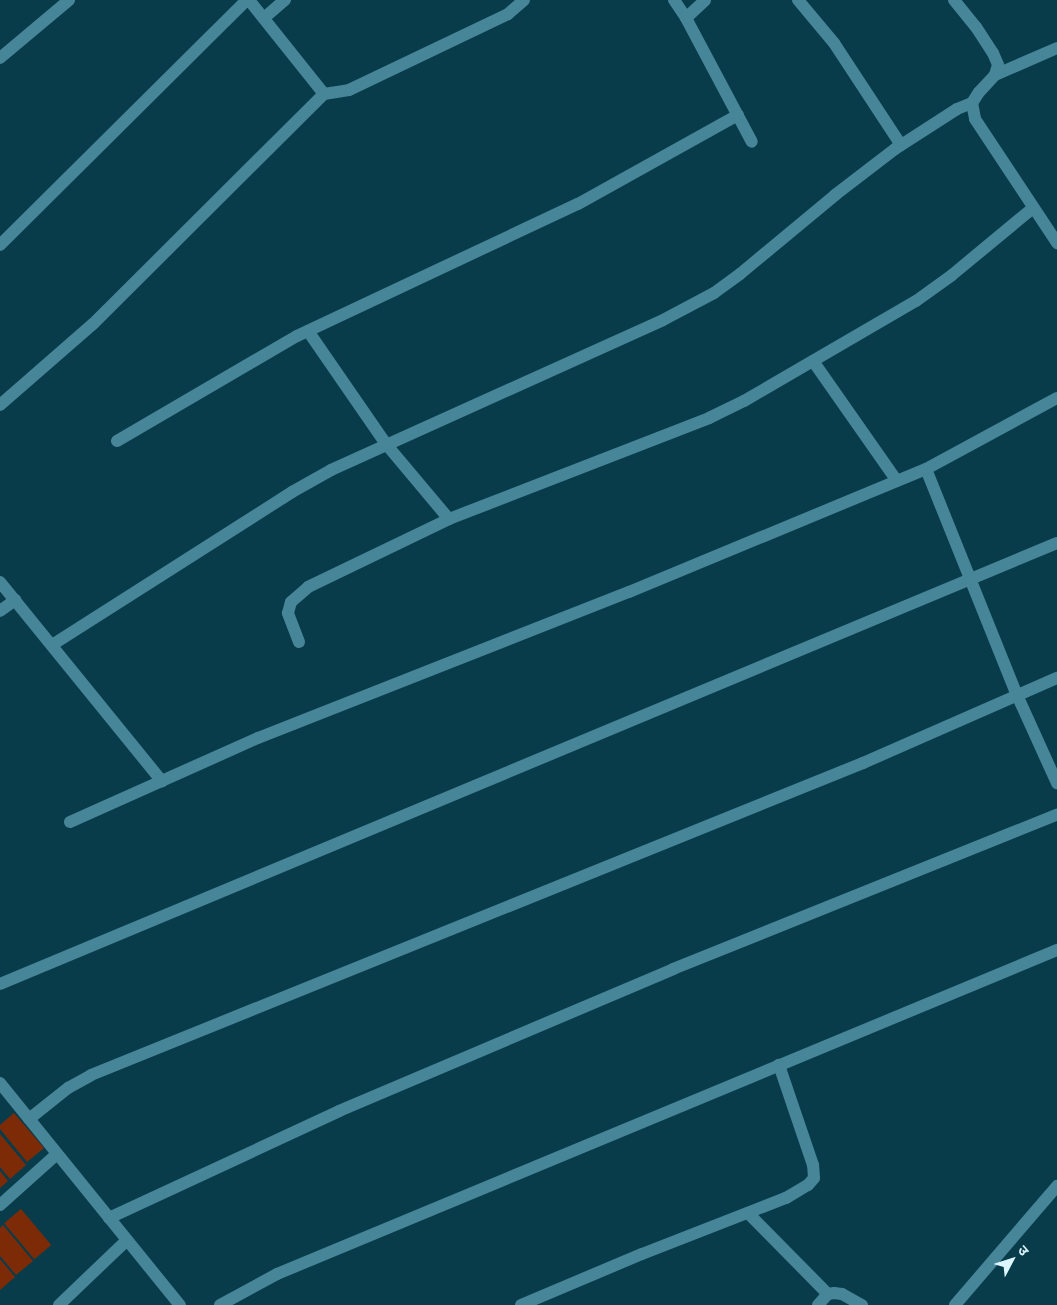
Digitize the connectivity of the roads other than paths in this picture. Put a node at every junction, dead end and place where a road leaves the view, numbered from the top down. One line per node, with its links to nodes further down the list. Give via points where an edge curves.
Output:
1 (69, 0): 12 (street)
2 (248, 0): 9 (street); 21 (street)
3 (285, 0): 9 (street)
4 (524, 0): 14 (street, via 508,14 349,90)
5 (674, 0): 10 (street)
6 (705, 0): 10 (street)
7 (798, 0): 18 (street, via 834,43)
8 (954, 0): 13 (street, via 993,53 998,64)
9 (264, 18): 14 (street)
10 (686, 18): 16 (street)
11 (1057, 48): 13 (street)
12 (0, 58)
13 (995, 75): 15 (street)
14 (324, 94): 25 (street, via 94,324)
15 (972, 103): 18 (street); 19 (street, via 975,119)
16 (738, 116): 17 (street); 22 (street, via 578,204)
17 (752, 142)
18 (901, 145): 27 (street, via 714,293 663,320)
19 (1033, 208): 20 (street); 23 (street, via 916,301)
20 (1057, 243)
21 (0, 244)
22 (308, 331): 26 (street, via 242,366); 27 (street)
23 (813, 361): 29 (street); 30 (street, via 709,418)
24 (1057, 398): 28 (street)
25 (0, 405)
26 (117, 441)
27 (386, 444): 30 (street); 37 (street, via 292,492)
28 (926, 470): 29 (street); 32 (street)
29 (897, 481): 40 (street, via 576,614 258,738)
30 (449, 519): 36 (street, via 298,594 288,613)
31 (1057, 544): 32 (street)
32 (970, 578): 39 (street); 45 (street)
33 (0, 582): 34 (street)
34 (15, 600): 35 (street); 37 (street)
35 (0, 612)
36 (300, 642)
37 (52, 645): 40 (street)
38 (1057, 678): 39 (street)
39 (1017, 695): 41 (street); 48 (street, via 863,763 91,1075 68,1088)
40 (162, 781): 43 (street)
41 (1057, 783)
42 (1057, 815): 53 (street, via 673,969 348,1107)
43 (70, 822)
44 (1057, 950): 46 (street)
45 (0, 984)
46 (779, 1065): 52 (street, via 813,1165 814,1178 799,1192); 58 (street, via 277,1274)
47 (0, 1083): 48 (street)
48 (29, 1119): 49 (street)
49 (57, 1154): 51 (street); 53 (street)
50 (1057, 1186): 62 (street)
51 (0, 1206)
52 (748, 1213): 55 (street); 59 (street)
53 (109, 1218): 54 (street)
54 (127, 1240): 56 (street); 57 (street)
55 (828, 1294): 60 (street); 61 (street, via 842,1294)
56 (59, 1305)
57 (180, 1305)
58 (220, 1305)
59 (521, 1305)
60 (818, 1305)
61 (862, 1305)
62 (955, 1305)

